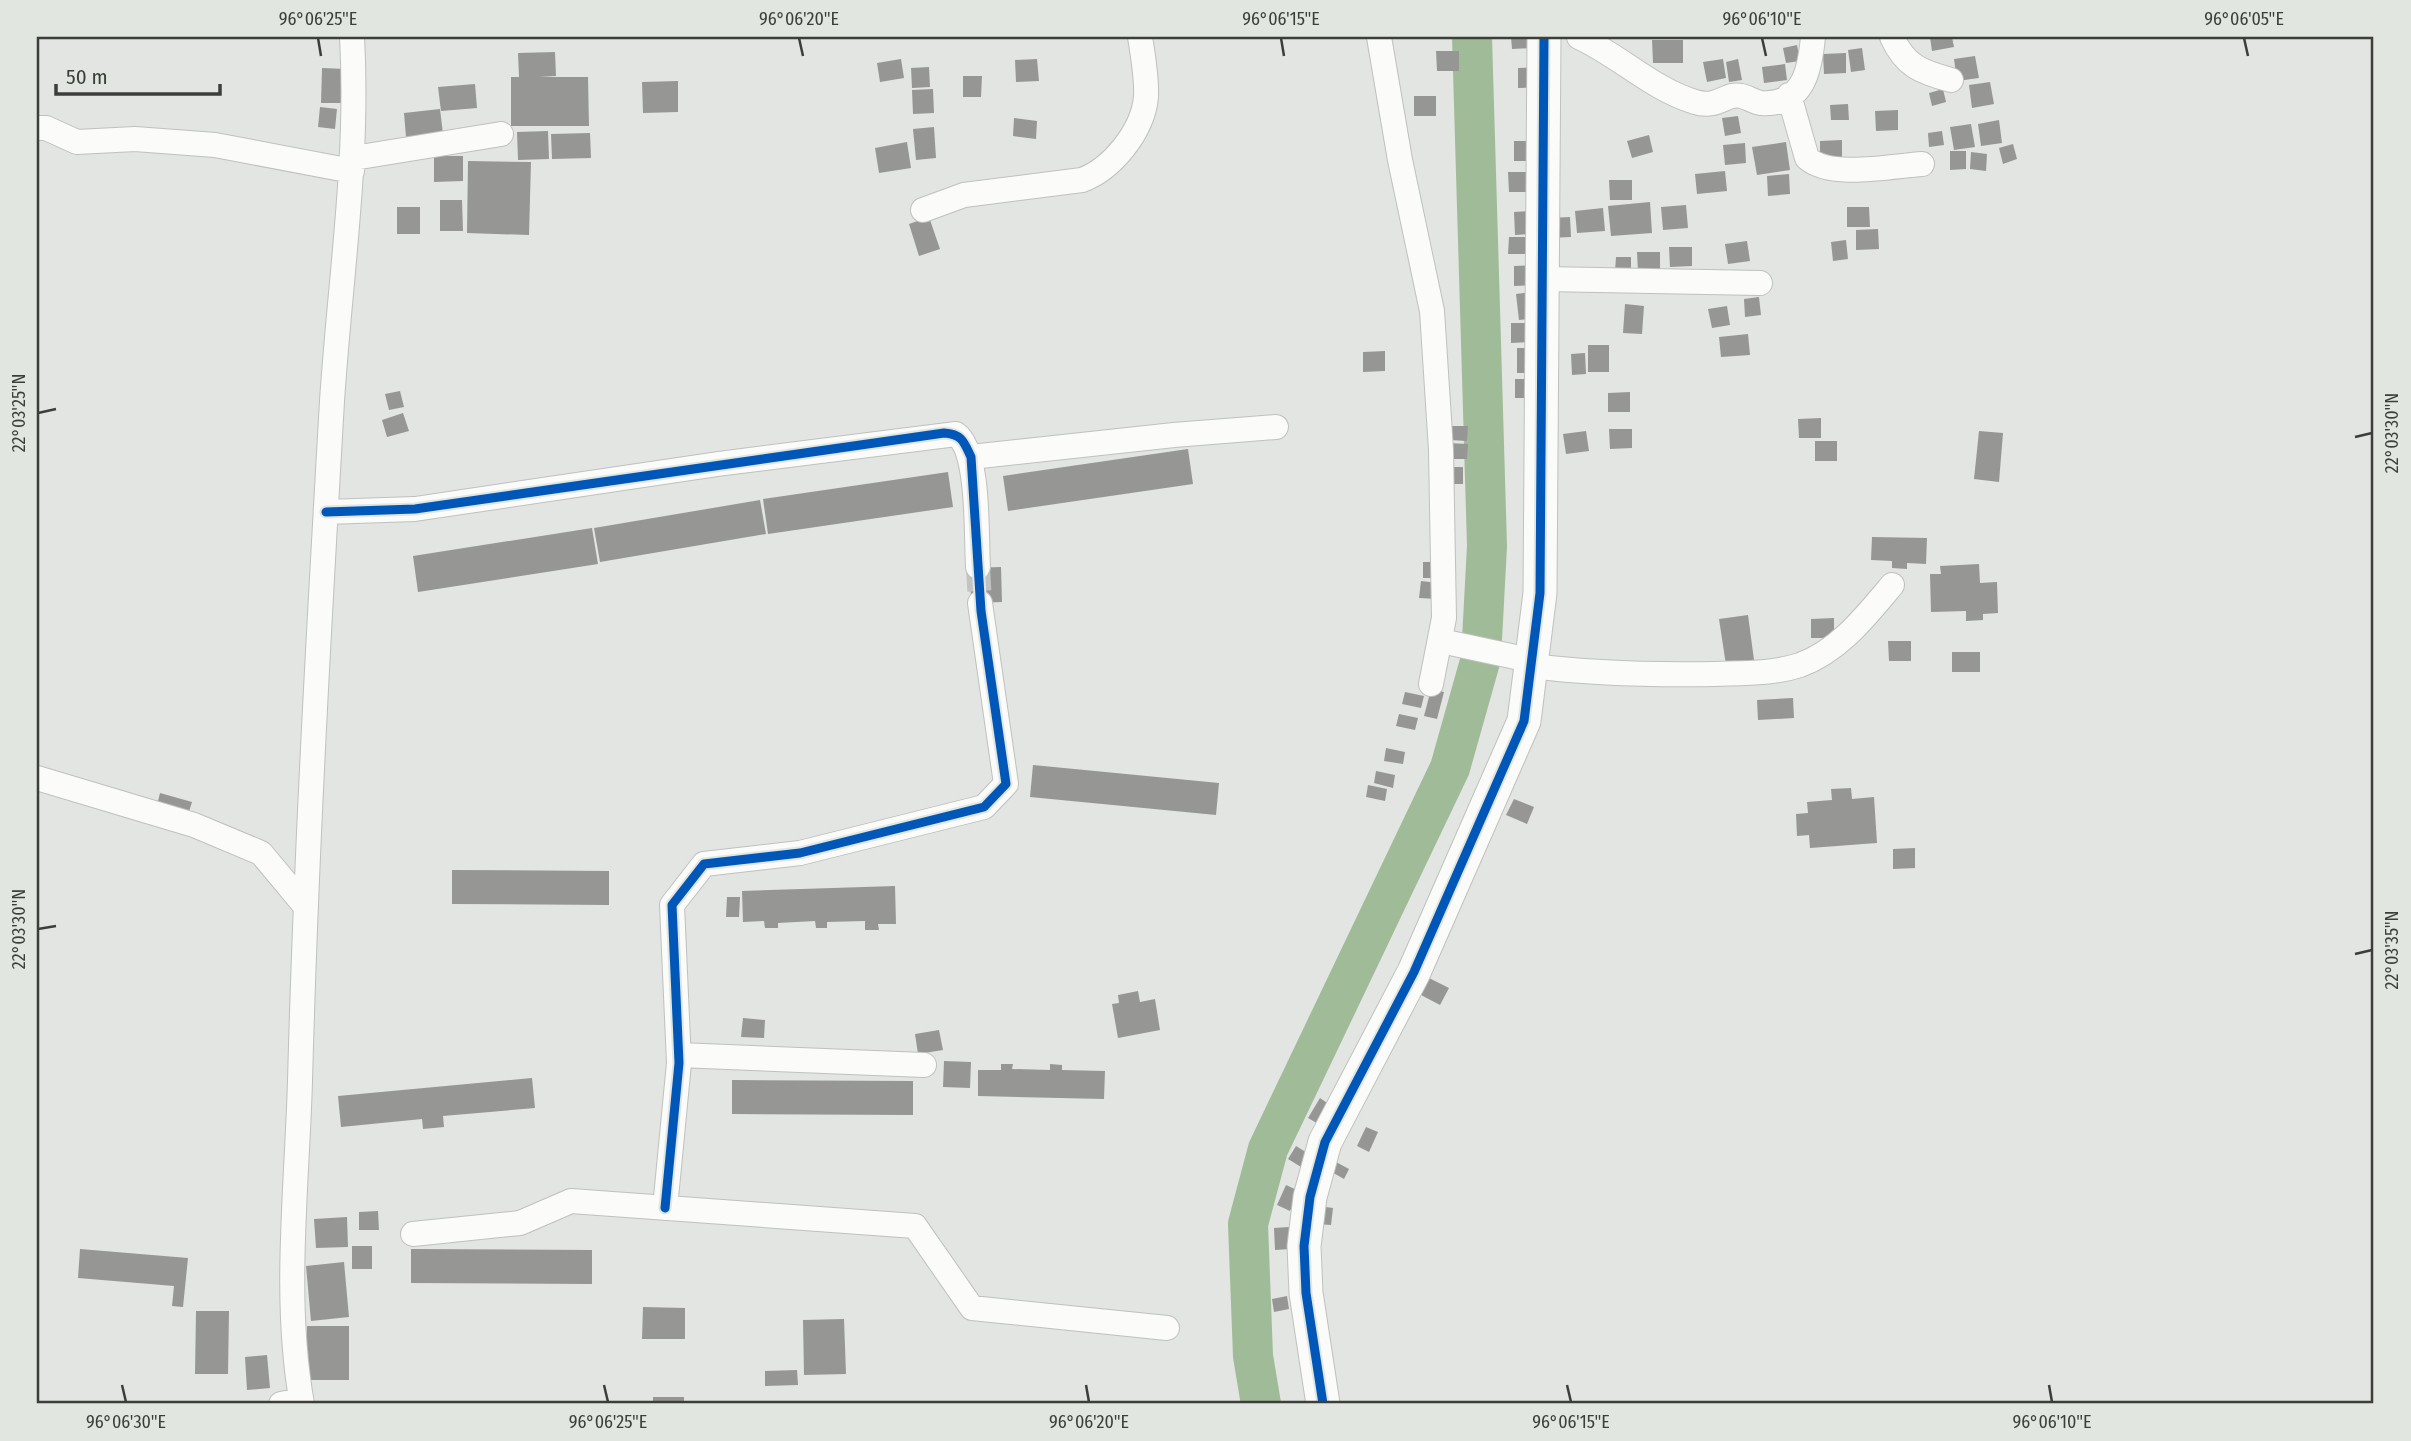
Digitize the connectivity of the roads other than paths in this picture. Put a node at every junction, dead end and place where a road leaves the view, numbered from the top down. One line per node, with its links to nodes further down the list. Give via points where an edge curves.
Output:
1 (352, 37): 13 (street)
2 (1140, 37): 14 (street, via 1146,97 1141,118 1099,174 964,195)
3 (1379, 37): 23 (street, via 1432,311 1441,450 1444,618)
4 (1544, 37): 15 (street)
5 (1579, 37): 9 (street, via 1629,64 1656,86 1696,102 1717,104 1738,95 1767,102)
6 (1813, 37): 9 (street, via 1808,77)
7 (1892, 37): 8 (street, via 1903,59 1928,74)
8 (1951, 80)
9 (1789, 95): 12 (street, via 1807,158 1813,164 1832,170)
10 (37, 128): 13 (street, via 77,142 135,139 215,145)
11 (501, 134): 13 (street)
12 (1923, 164)
13 (353, 165): 19 (street)
14 (922, 210)
15 (1543, 279): 16 (street); 24 (street, via 1540,593)
16 (1760, 283)
17 (1276, 427): 18 (street)
18 (971, 457): 19 (street, via 962,439 944,433 415,509); 20 (street)
19 (326, 512): 27 (street)
20 (978, 567)
21 (1892, 585): 24 (street, via 1832,648 1800,664 1762,673 1636,676)
22 (980, 603): 28 (street, via 1006,784 984,807 800,853 704,864 672,905)
23 (1450, 643): 24 (street); 25 (street)
24 (1534, 663): 34 (street, via 1524,721 1503,772 1413,972 1322,1153 1304,1246 1306,1293)
25 (1431, 684)
26 (37, 778): 27 (street, via 194,825 261,853)
27 (306, 907): 33 (street, via 294,1270)
28 (679, 1055): 29 (street); 30 (street)
29 (924, 1065)
30 (664, 1208): 31 (street, via 571,1201 520,1223); 32 (street, via 915,1226 972,1308)
31 (413, 1234)
32 (1167, 1328)
33 (295, 1403)
34 (1323, 1404)

